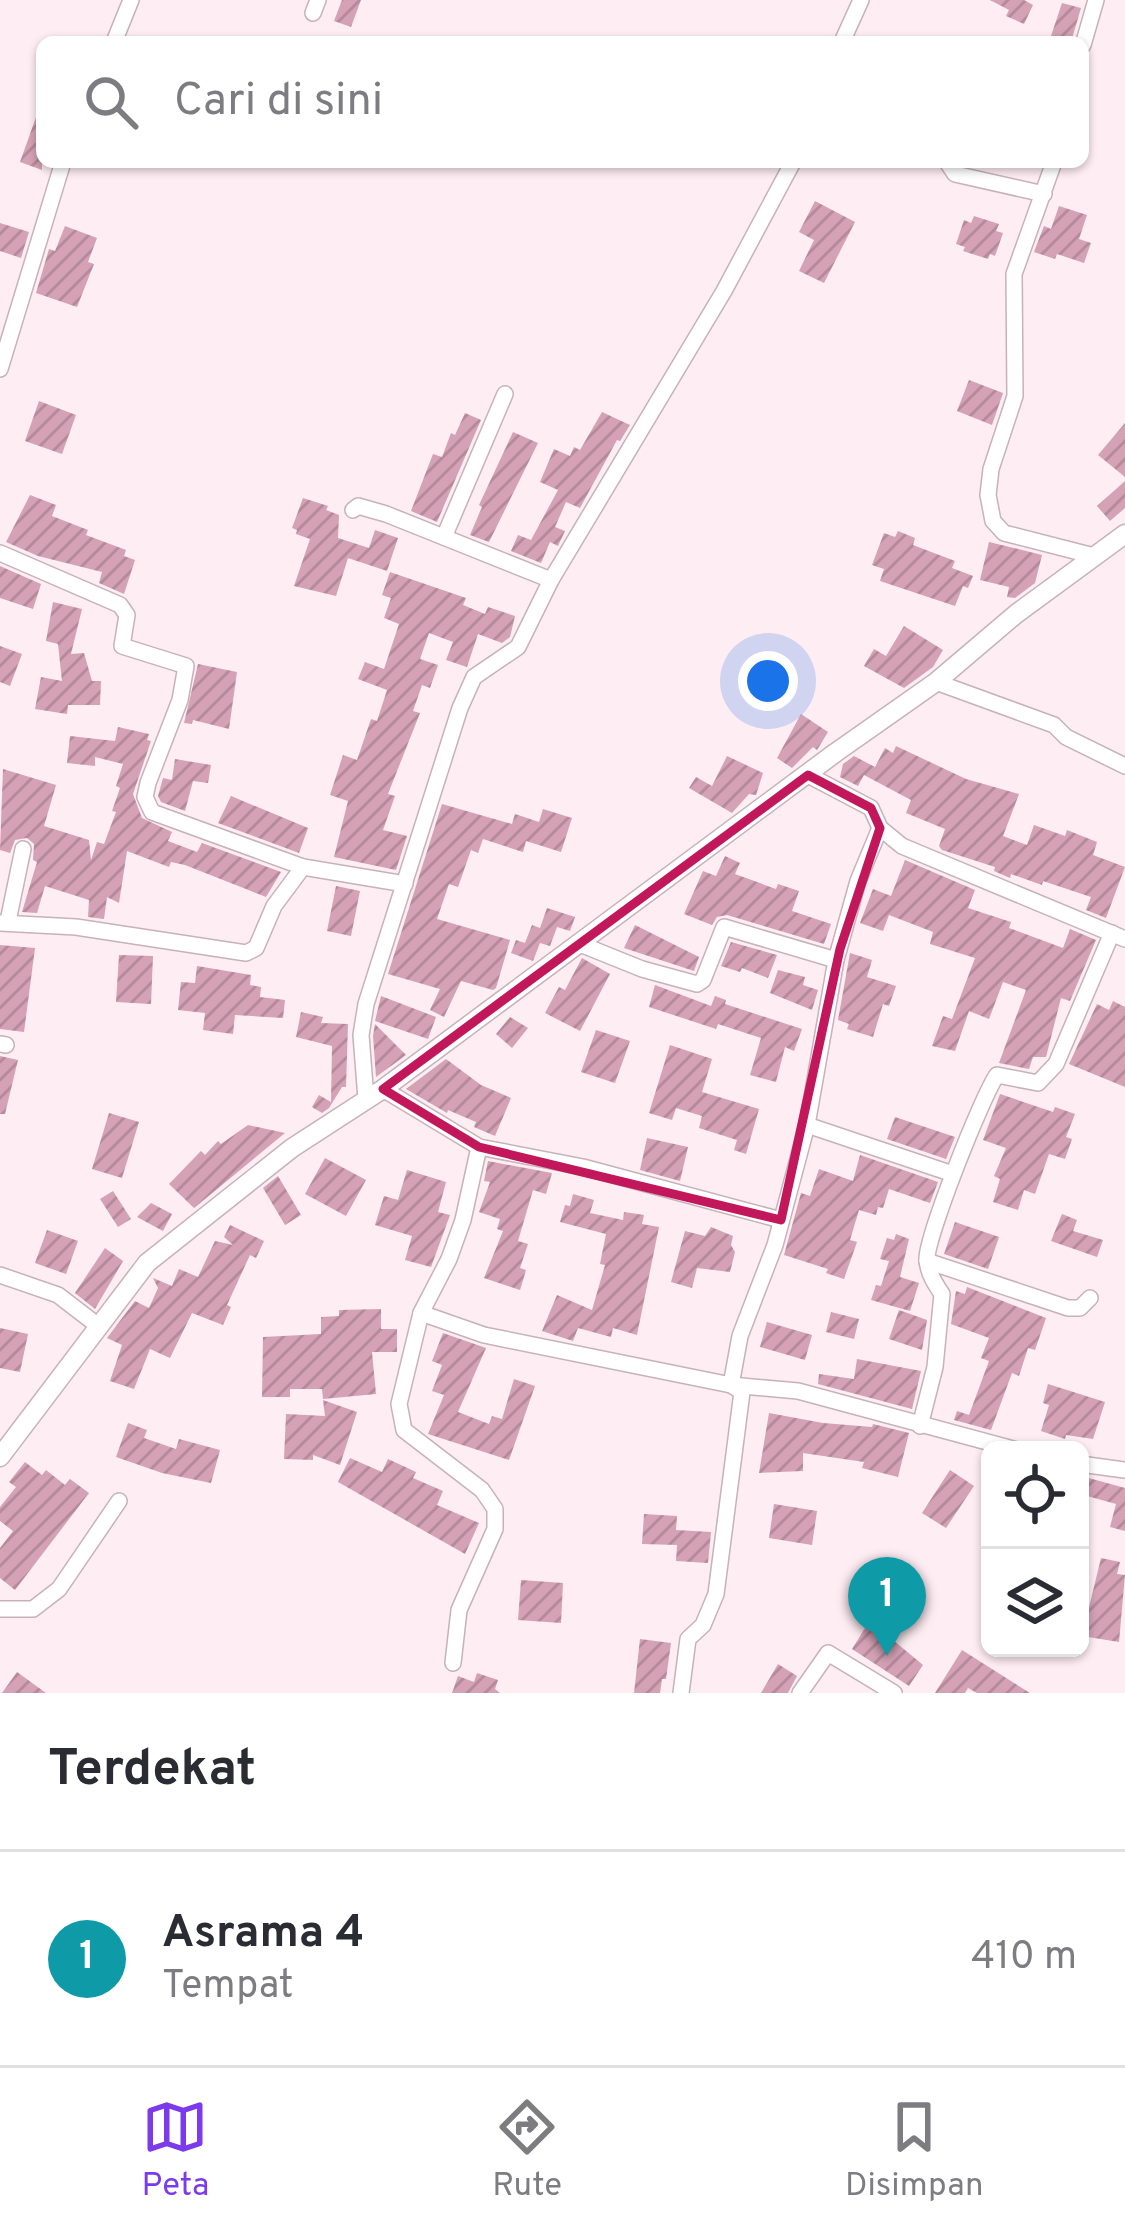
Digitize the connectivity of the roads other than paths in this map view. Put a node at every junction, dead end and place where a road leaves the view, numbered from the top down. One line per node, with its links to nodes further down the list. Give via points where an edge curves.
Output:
1 (131, 0): 4 (street)
2 (862, 0): 5 (street)
3 (1096, 0): 6 (street)
4 (116, 36)
5 (845, 36)
6 (1086, 36)
7 (61, 168): 12 (street)
8 (790, 168): 20 (street)
9 (951, 168): 11 (street)
10 (1052, 168): 11 (street)
11 (1044, 194): 19 (street, via 1014,274 1015,396 988,495 1004,533)
12 (4, 344): 13 (street)
13 (0, 369)
14 (505, 394): 17 (street)
15 (352, 509): 17 (street)
16 (1125, 534): 19 (street)
17 (444, 537): 20 (street)
18 (0, 553): 26 (street, via 120,605 127,615 122,646 186,667 148,784 149,811)
19 (1094, 556): 21 (street)
20 (551, 580): 27 (street, via 518,647 474,677)
21 (936, 682): 22 (street, via 1054,724); 23 (street)
22 (1125, 766)
23 (808, 775): 24 (street, via 872,808); 30 (street)
24 (880, 828): 29 (street, via 921,855); 31 (street)
25 (23, 849): 28 (street)
26 (303, 867): 27 (street); 28 (street, via 246,953)
27 (405, 884): 32 (street, via 361,1035)
28 (4, 922)
29 (1118, 936): 35 (street, via 1056,1064 1038,1083 997,1075)
30 (580, 944): 31 (street, via 697,984 724,927); 32 (street)
31 (836, 960): 33 (street)
32 (374, 1094): 34 (street); 41 (street, via 147,1263)
33 (807, 1125): 35 (street); 36 (street)
34 (479, 1147): 36 (street); 40 (street, via 464,1220)
35 (953, 1174): 37 (street)
36 (781, 1220): 42 (street)
37 (927, 1261): 39 (street, via 1068,1309); 43 (street, via 943,1294)
38 (0, 1275): 41 (street, via 58,1295)
39 (1090, 1298)
40 (421, 1313): 42 (street, via 484,1335); 50 (street, via 399,1404 404,1430 495,1509 495,1529 459,1610)
41 (97, 1324): 45 (street)
42 (731, 1384): 43 (street, via 798,1391); 51 (street, via 742,1392 716,1594 688,1639)
43 (920, 1426): 44 (street)
44 (981, 1441)
45 (0, 1456)
46 (1089, 1465): 47 (street)
47 (1125, 1471)
48 (119, 1501): 49 (street, via 59,1589 33,1610)
49 (0, 1609)
50 (453, 1663)
51 (680, 1693)
52 (800, 1693): 53 (street, via 828,1653)
53 (894, 1693)

